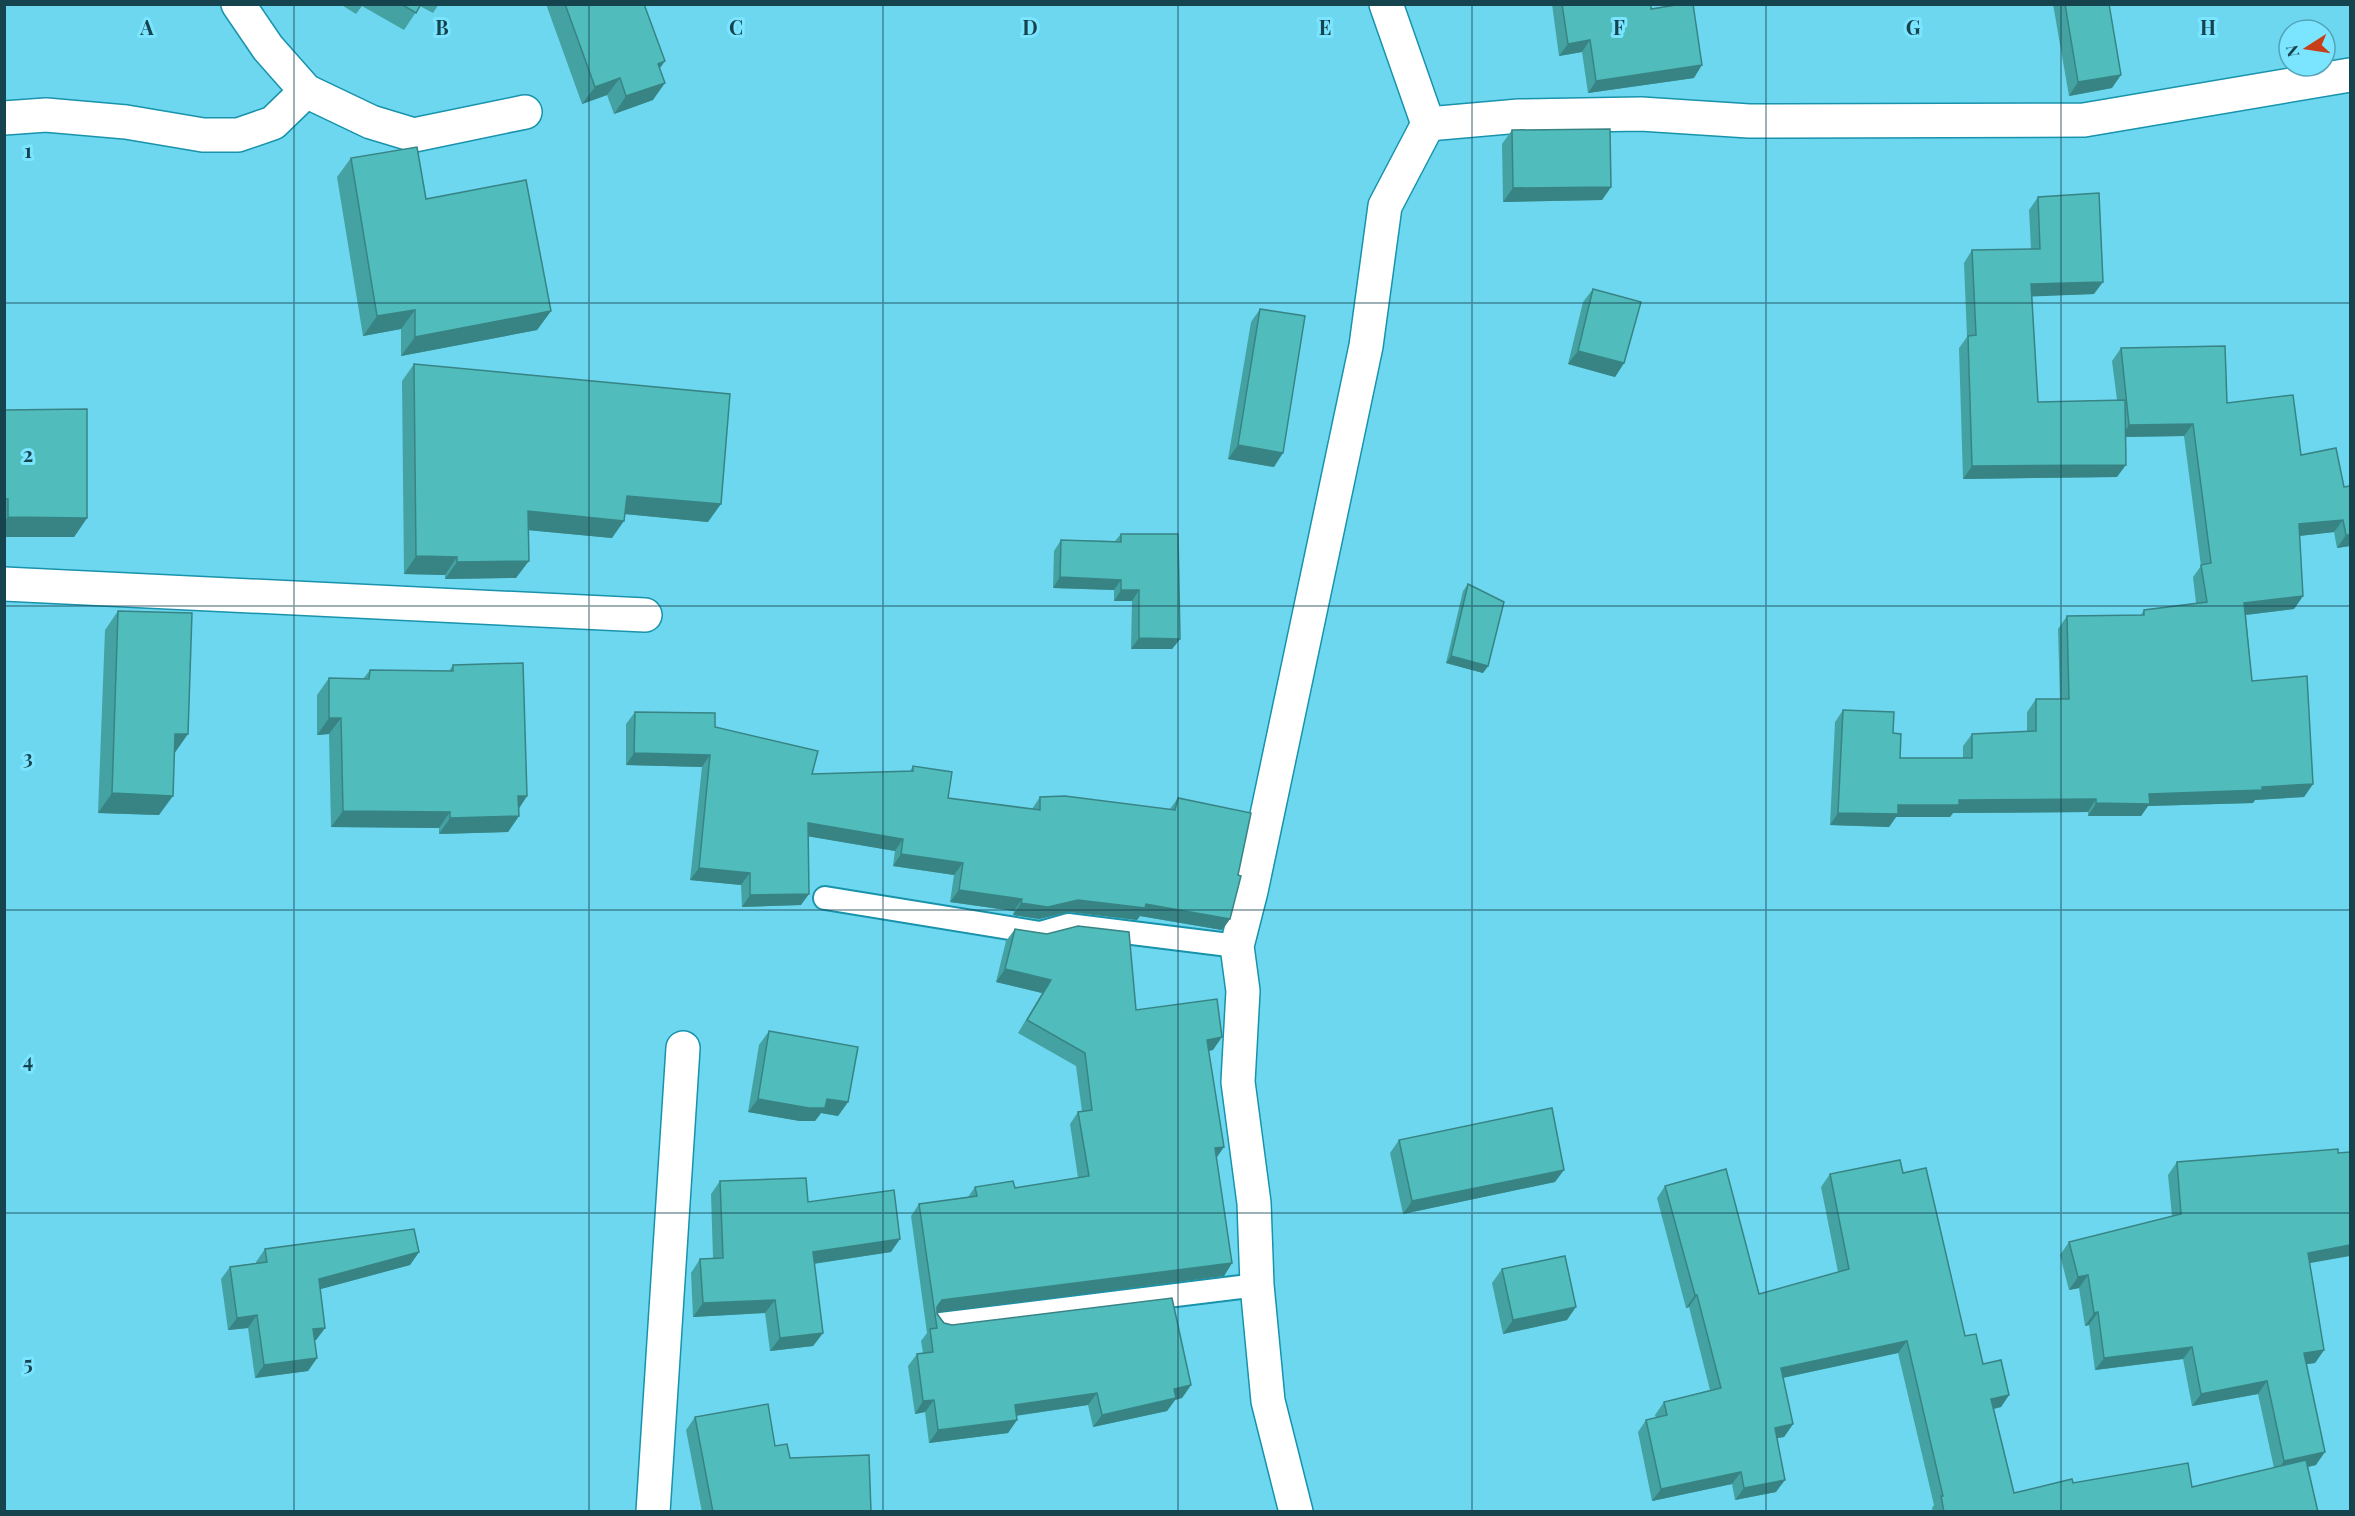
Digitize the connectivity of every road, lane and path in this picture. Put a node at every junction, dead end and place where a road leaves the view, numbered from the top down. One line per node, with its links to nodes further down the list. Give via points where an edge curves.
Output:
1 (238, 4): 4 (street, via 268,48)
2 (1386, 4): 7 (street)
3 (2350, 75): 7 (street, via 2084,120 1749,122 1641,114 1519,116)
4 (306, 91): 5 (street, via 371,122 414,135); 6 (street, via 273,123 238,135 203,135 126,122 46,115)
5 (525, 112)
6 (4, 118)
7 (1428, 124): 11 (street, via 1385,206 1366,346)
8 (4, 584): 9 (street)
9 (645, 615)
10 (825, 898): 11 (lane, via 1040,933 1068,925)
11 (1237, 946): 13 (street, via 1243,991 1238,1082 1254,1203)
12 (682, 1048): 15 (street)
13 (1257, 1285): 14 (lane); 16 (street, via 1268,1401)
14 (941, 1324)
15 (653, 1512)
16 (1296, 1512)

